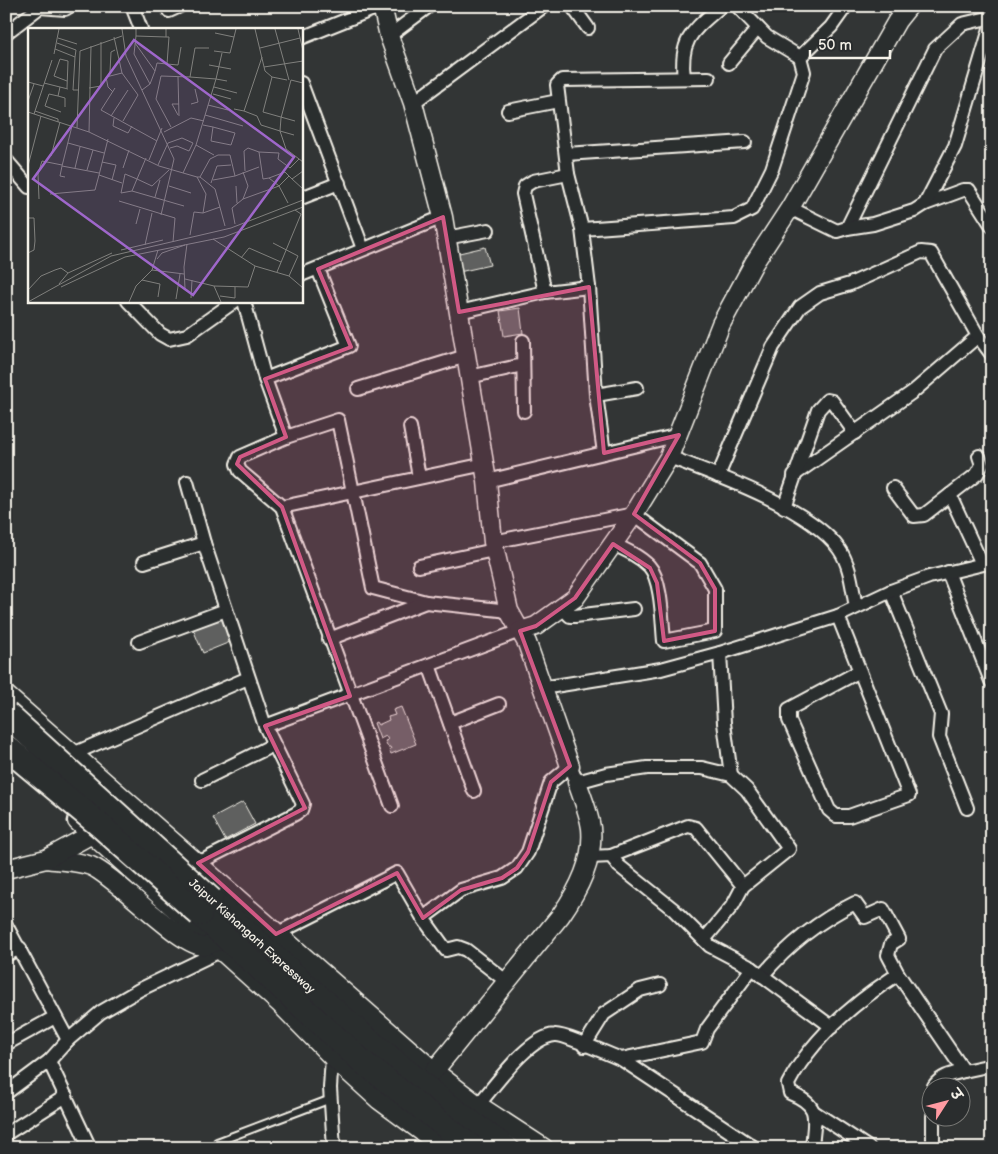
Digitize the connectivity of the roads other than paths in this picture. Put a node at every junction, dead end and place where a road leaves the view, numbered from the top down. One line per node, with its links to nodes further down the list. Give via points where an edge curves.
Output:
1 (70, 6): 11 (street, via 65,9)
2 (132, 6): 14 (street)
3 (382, 6): 18 (street); 19 (street)
4 (429, 6): 18 (street)
5 (544, 6): 26 (street)
6 (572, 6): 15 (street)
7 (721, 6): 22 (street, via 690,36 683,50)
8 (737, 6): 16 (street)
9 (846, 6): 20 (street, via 831,27)
10 (909, 6): 37 (street, via 897,21)
11 (53, 7): 17 (street, via 40,7)
12 (992, 17): 40 (street, via 962,24 935,49)
13 (992, 22): 36 (street, via 955,146)
14 (141, 28)
15 (588, 28)
16 (758, 28): 20 (street); 21 (street)
17 (6, 33)
18 (389, 36): 26 (street)
19 (302, 38)
20 (800, 57): 41 (street, via 804,72 772,169 752,209 734,218)
21 (729, 63)
22 (684, 78): 23 (street); 25 (street, via 562,80 557,85)
23 (709, 78)
24 (302, 88): 28 (street)
25 (558, 101): 27 (street); 30 (street)
26 (413, 103): 38 (street)
27 (508, 111)
28 (307, 115): 33 (street)
29 (745, 142): 30 (street)
30 (566, 154): 32 (street)
31 (6, 160): 34 (street)
32 (568, 174): 41 (street); 48 (street, via 533,181 525,186 523,194)
33 (339, 183): 35 (street); 44 (street)
34 (28, 186)
35 (302, 198)
36 (925, 204): 39 (street, via 969,190); 40 (street, via 906,214)
37 (790, 208): 40 (street, via 837,231); 66 (street, via 754,263 721,324)
38 (443, 218): 43 (street); 44 (street)
39 (992, 226)
40 (847, 228)
41 (582, 229): 47 (street)
42 (488, 230): 43 (street)
43 (446, 238): 52 (street)
44 (363, 249): 45 (street)
45 (318, 269): 46 (street); 59 (street, via 349,346)
46 (302, 275)
47 (589, 286): 48 (street); 62 (street)
48 (545, 292): 52 (street)
49 (129, 302): 50 (street, via 160,334 170,339 187,335)
50 (234, 302)
51 (244, 302): 59 (street)
52 (459, 312): 56 (street)
53 (978, 336): 55 (street); 65 (street, via 914,391); 72 (street, via 931,253 921,252 850,284 820,293 800,307 773,347)
54 (523, 341): 57 (street)
55 (992, 355)
56 (466, 356): 58 (street); 61 (street)
57 (523, 365): 58 (street); 63 (street)
58 (469, 377): 71 (street)
59 (265, 379): 67 (street)
60 (637, 388): 62 (street)
61 (358, 389)
62 (596, 395): 68 (street)
63 (524, 411)
64 (410, 427): 74 (street)
65 (855, 433): 73 (street); 73 (street, via 832,401 827,400)
66 (679, 435): 68 (street); 70 (street)
67 (286, 437): 77 (street, via 338,420); 79 (street, via 240,457 237,464 240,471)
68 (604, 453): 71 (street)
69 (979, 456): 78 (street, via 982,465 977,474)
70 (669, 457): 72 (street); 81 (street)
71 (486, 472): 74 (street); 84 (street)
72 (718, 476): 80 (street)
73 (794, 476): 80 (street)
74 (419, 478): 77 (street)
75 (187, 482): 82 (street)
76 (893, 488): 78 (street, via 914,516 924,515)
77 (354, 492): 79 (street); 90 (street, via 373,588)
78 (950, 495): 86 (street)
79 (282, 506): 98 (street)
80 (784, 507): 92 (street, via 827,534 840,550 848,568)
81 (634, 514): 83 (street); 83 (street, via 700,563 715,588 715,631 664,642 657,583 650,568 638,557); 84 (street)
82 (204, 543): 85 (street); 94 (street)
83 (613, 544): 91 (street, via 575,598)
84 (493, 546): 87 (street); 95 (street)
85 (144, 562)
86 (987, 563): 88 (street)
87 (419, 566)
88 (948, 572): 89 (street); 104 (street)
89 (891, 591): 92 (street); 123 (street, via 941,714 939,737)
90 (426, 602): 95 (street); 98 (street)
91 (562, 607): 93 (street, via 570,616); 97 (street, via 536,626)
92 (856, 608): 96 (street)
93 (634, 609)
94 (226, 610): 99 (street); 103 (street)
95 (509, 611): 97 (street)
96 (838, 616): 100 (street); 102 (street)
97 (520, 631): 101 (street); 105 (street)
98 (329, 639): 107 (street)
99 (139, 642)
100 (720, 653): 105 (street, via 661,669); 117 (street)
101 (429, 665): 107 (street); 110 (street)
102 (860, 671): 102 (street, via 789,709 789,720 829,810 836,816 849,816 909,794)
103 (248, 678): 111 (street); 114 (street)
104 (991, 681)
105 (542, 688): 116 (street)
106 (6, 695): 114 (street)
107 (350, 696): 111 (street); 122 (street)
108 (499, 704): 110 (street)
109 (6, 714): 133 (highway, Jaipur Kishangarh Expressway, bridge)
110 (450, 723): 121 (street)
111 (266, 726): 112 (street)
112 (273, 745): 118 (street); 128 (street, via 303,804 301,810)
113 (6, 747): 133 (highway, Jaipur Kishangarh Expressway, bridge)
114 (75, 753): 120 (street); 128 (street)
115 (6, 758): 120 (street)
116 (570, 766): 119 (street); 134 (street, via 551,782 528,852 517,868 502,878 462,890)
117 (731, 775): 119 (street, via 702,768 647,768); 130 (street, via 747,790 789,849)
118 (202, 780)
119 (577, 782): 125 (street, via 591,827)
120 (42, 789): 124 (street)
121 (474, 791)
122 (392, 806)
123 (967, 808)
124 (92, 834): 127 (street); 131 (street)
125 (590, 856): 126 (street); 143 (street, via 576,892 562,915)
126 (611, 856): 130 (street, via 688,826 696,828); 137 (street)
127 (46, 859): 129 (street); 138 (street, via 91,866 193,944 206,946)
128 (198, 863): 131 (street); 132 (street)
129 (6, 869)
130 (743, 886): 137 (street)
131 (162, 898): 138 (street)
132 (245, 906): 136 (street); 138 (highway)
133 (206, 907): 138 (highway, Jaipur Kishangarh Expressway)
134 (423, 918): 136 (street, via 397,873); 143 (street, via 446,950 458,947 466,950)
135 (6, 925): 139 (street)
136 (276, 934): 154 (street)
137 (704, 940): 141 (street)
138 (227, 942): 147 (street, via 101,1012); 150 (street); 168 (highway, Jaipur Kishangarh Expressway, via 363,1062); 169 (highway, Jaipur Kishangarh Expressway, via 372,1043)
139 (20, 948): 140 (street); 145 (street)
140 (6, 955)
141 (757, 972): 142 (street, via 807,930 855,903 865,917 883,909 899,939 891,944 888,955); 146 (street); 151 (street, via 708,1029 702,1042)
142 (898, 974): 146 (street); 155 (street)
143 (506, 981): 154 (street)
144 (660, 985): 149 (street, via 640,990 604,1014)
145 (55, 1017): 147 (street); 148 (street)
146 (832, 1027): 161 (street, via 819,1037 788,1084 790,1093 805,1099)
147 (68, 1040): 152 (street)
148 (6, 1044)
149 (584, 1046): 151 (street); 160 (street, via 556,1035 542,1039 528,1048)
150 (332, 1058): 159 (street); 167 (street, via 380,1100)
151 (621, 1059): 171 (street)
152 (49, 1061): 157 (street); 158 (street)
153 (992, 1065): 155 (street)
154 (434, 1071): 160 (street)
155 (964, 1071): 156 (street)
156 (946, 1076)
157 (6, 1094)
158 (66, 1096): 163 (street); 165 (street)
159 (331, 1099): 164 (lane); 166 (street)
160 (478, 1105): 170 (street)
161 (814, 1112): 172 (street); 173 (street)
162 (934, 1126): 174 (street)
163 (6, 1134)
164 (217, 1142)
165 (90, 1148)
166 (334, 1148)
167 (444, 1148)
168 (473, 1148)
169 (506, 1148)
170 (544, 1148)
171 (755, 1148)
172 (812, 1148)
173 (869, 1148)
174 (933, 1148)

